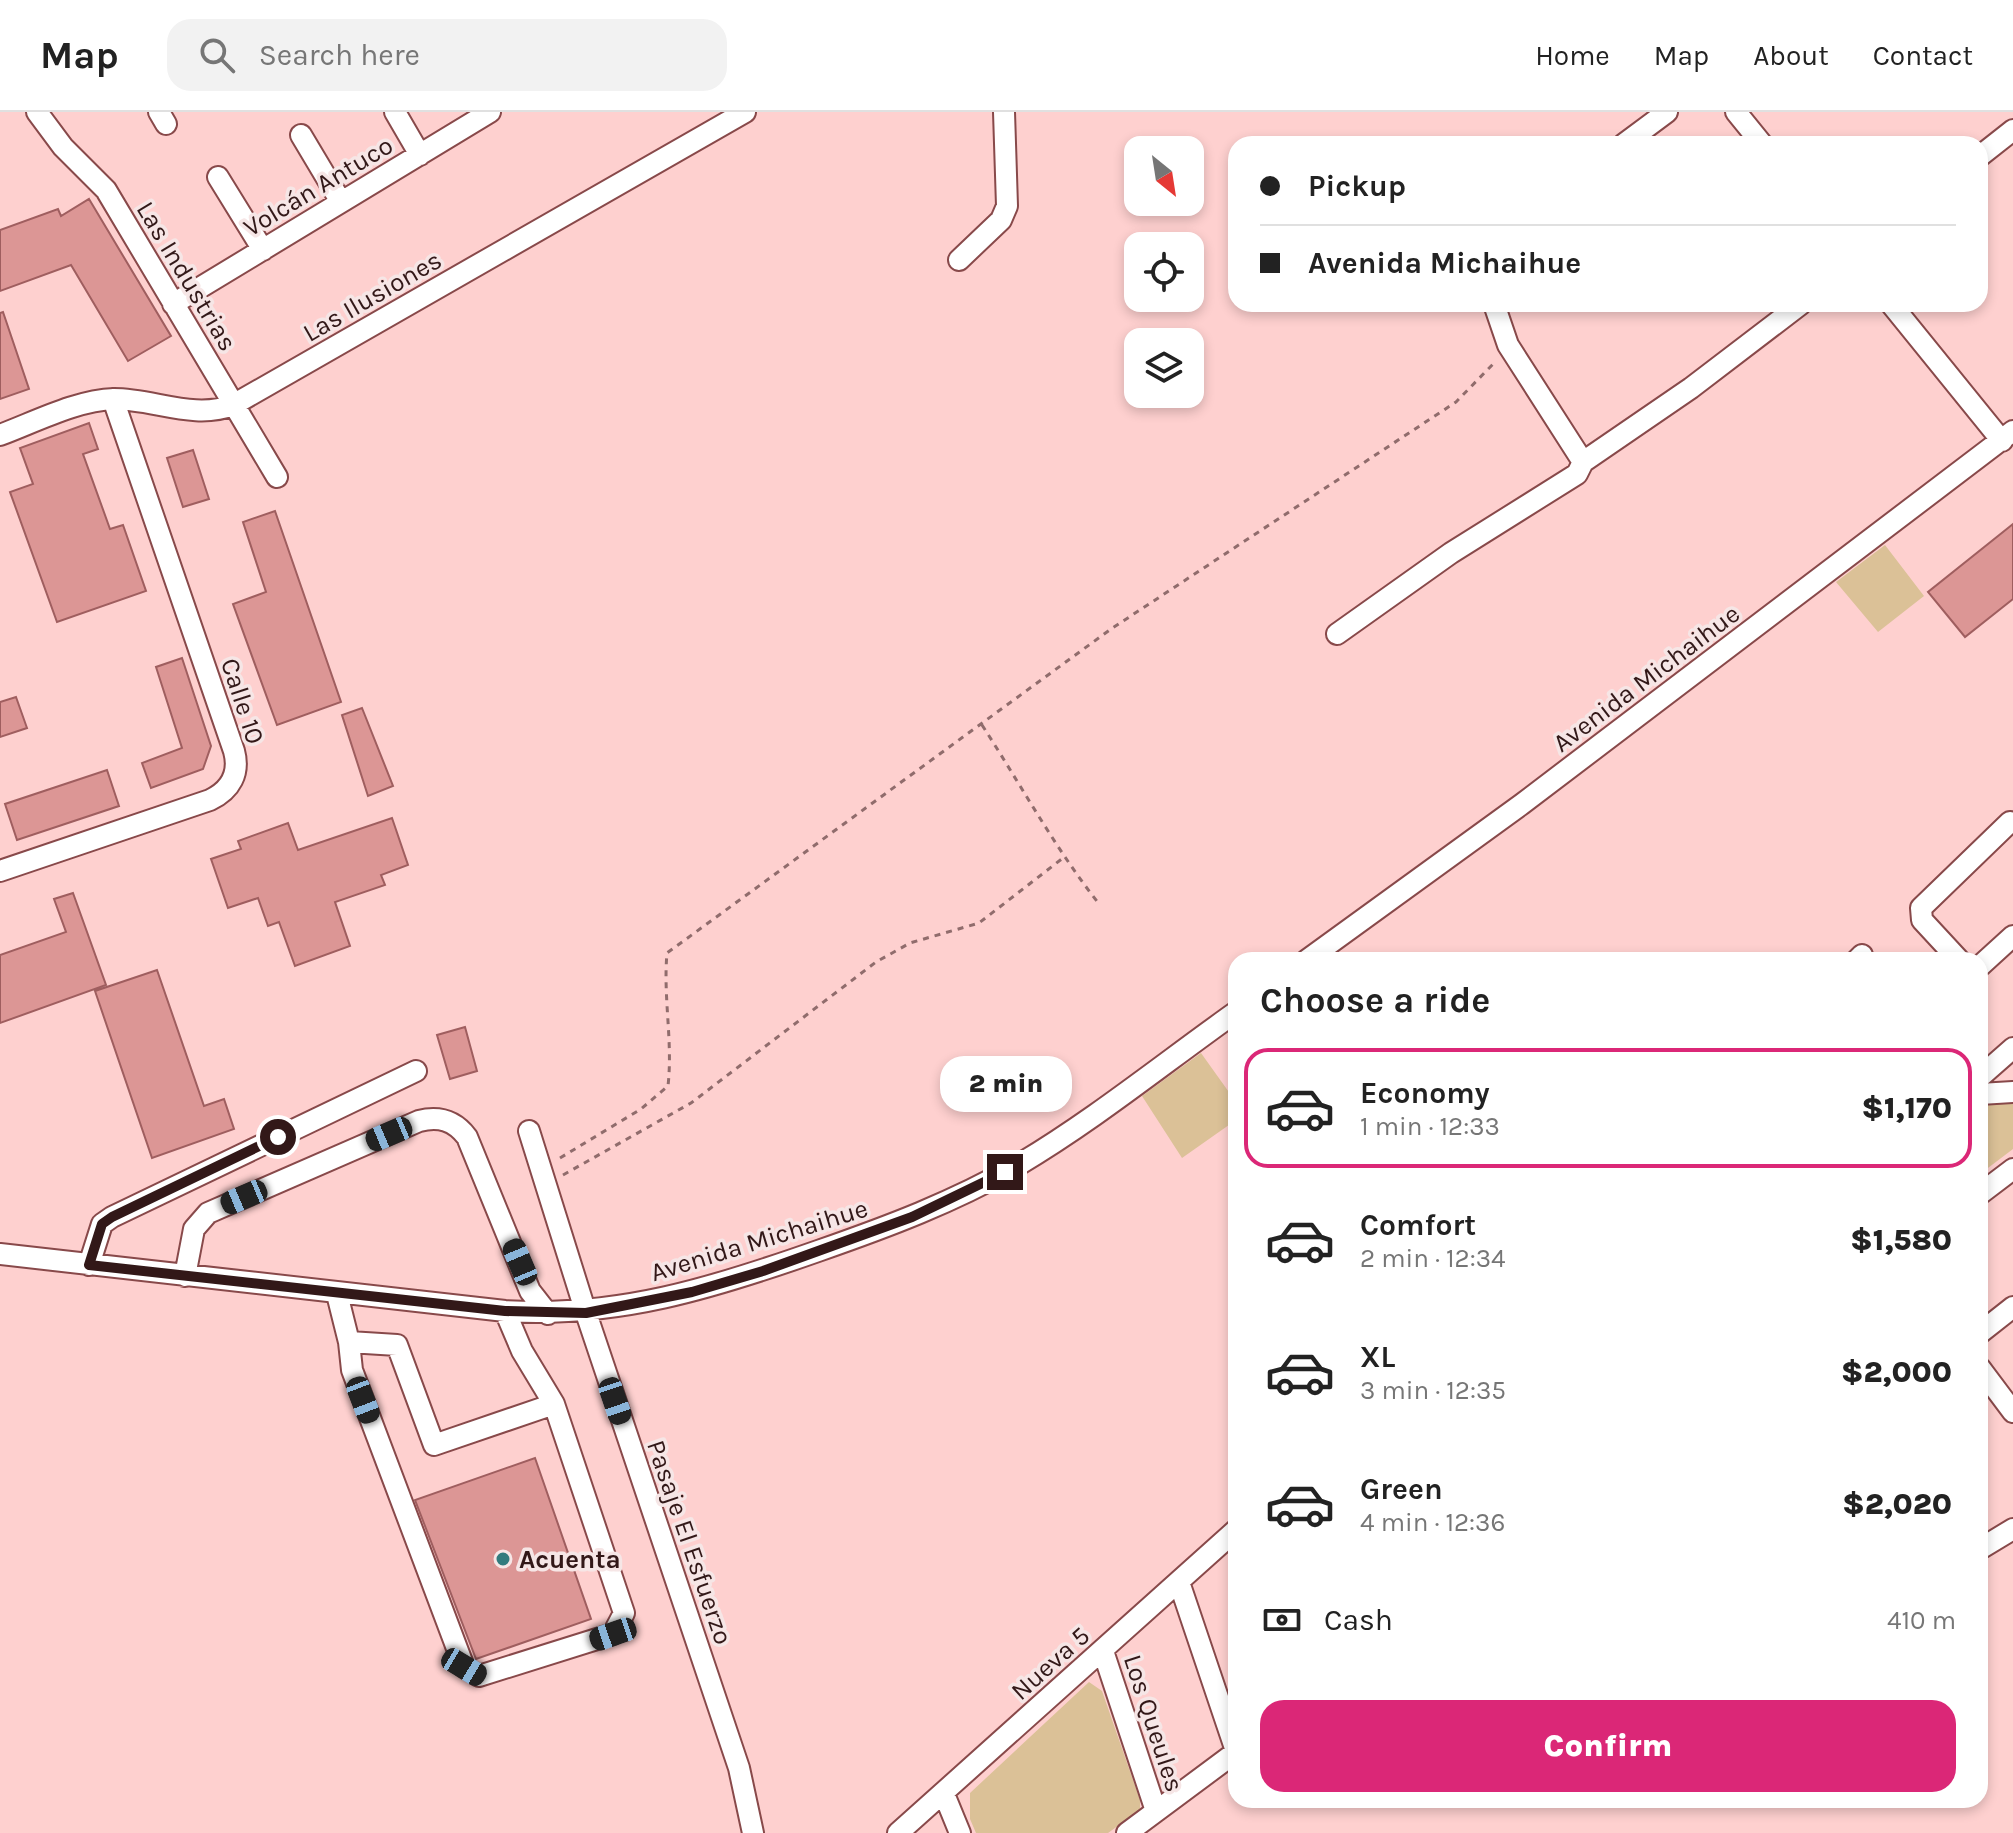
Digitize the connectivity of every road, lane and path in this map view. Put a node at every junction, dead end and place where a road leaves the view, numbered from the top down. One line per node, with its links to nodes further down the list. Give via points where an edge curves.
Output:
1 (37, 112): 18 (street, Las Industrias, via 106,190)
2 (395, 112): 13 (street)
3 (490, 112): 13 (street, Volcán Antuco)
4 (745, 112): 24 (street, Las Ilusiones)
5 (1004, 112): 17 (street, via 1007,206 1001,220)
6 (1667, 112): 10 (street)
7 (1736, 112): 11 (street)
8 (2013, 130): 12 (street)
9 (301, 135): 15 (street)
10 (1635, 136)
11 (1756, 136)
12 (1988, 150)
13 (420, 155): 15 (street, Volcán Antuco)
14 (218, 177): 16 (street)
15 (341, 202): 16 (street, Volcán Antuco)
16 (263, 250): 18 (street, Volcán Antuco)
17 (959, 260)
18 (173, 304): 24 (street, Las Industrias)
19 (1497, 312): 22 (street)
20 (1791, 312): 27 (street)
21 (1898, 312): 26 (street)
22 (1508, 345): 27 (street); 30 (path, via 1456,402 1111,629)
23 (113, 399): 24 (street, Las Ilusiones, via 201,410); 25 (street, Las Ilusiones); 33 (street, Calle 10, via 234,751 236,771 227,789 210,800)
24 (233, 405): 28 (street, Las Industrias)
25 (0, 435)
26 (2007, 436): 36 (street, Avenida Michaihue)
27 (1583, 462): 29 (street, via 1577,474 1451,553)
28 (277, 477)
29 (1337, 634)
30 (981, 724): 32 (path, via 1053,833); 47 (path, via 667,953 668,1086)
31 (2010, 822): 37 (street, via 1921,908 1922,920)
32 (1063, 858): 34 (path); 47 (path, via 979,923 910,943 876,962 691,1103)
33 (0, 871)
34 (1100, 905)
35 (2013, 936): 38 (street)
36 (1318, 952)
37 (1952, 952)
38 (1988, 959)
39 (1228, 1018): 55 (street, Avenida Michaihue, via 1068,1133 959,1196 728,1282)
40 (2013, 1048): 41 (street)
41 (1988, 1070)
42 (416, 1071): 50 (street, via 112,1217 102,1224)
43 (2013, 1092): 44 (street)
44 (1988, 1094)
45 (529, 1131): 47 (street, Pasaje El Esfuerzo)
46 (2013, 1169): 48 (street)
47 (543, 1177): 55 (street, Pasaje El Esfuerzo)
48 (1988, 1188)
49 (0, 1254): 50 (street, Avenida Michaihue)
50 (89, 1265): 51 (street, Avenida Michaihue)
51 (185, 1276): 52 (street, Avenida Michaihue); 56 (street, via 194,1229 208,1213 419,1121 439,1119 467,1137 530,1291)
52 (337, 1294): 54 (street, Avenida Michaihue); 58 (street)
53 (2013, 1307): 57 (street)
54 (505, 1311): 56 (street, Avenida Michaihue); 60 (street)
55 (586, 1313): 56 (street, Avenida Michaihue); 71 (street, Pasaje El Esfuerzo, via 739,1768)
56 (548, 1314)
57 (1988, 1327)
58 (349, 1342): 60 (street, via 397,1345 434,1445); 60 (street, via 352,1370 464,1667 479,1676 613,1634 624,1613)
59 (1988, 1379): 61 (street)
60 (554, 1404)
61 (2013, 1412)
62 (2013, 1529): 64 (street)
63 (1228, 1537): 65 (street, Nueva 5)
64 (1988, 1542)
65 (1179, 1582): 66 (street, Nueva 5); 67 (street)
66 (1103, 1651): 69 (street, Nueva 5); 70 (street, Los Queules)
67 (1228, 1727)
68 (1228, 1757): 70 (street)
69 (944, 1794): 72 (street, Nueva 5); 73 (street)
70 (1156, 1811): 74 (street)
71 (753, 1833)
72 (898, 1833)
73 (960, 1833)
74 (1127, 1833)

